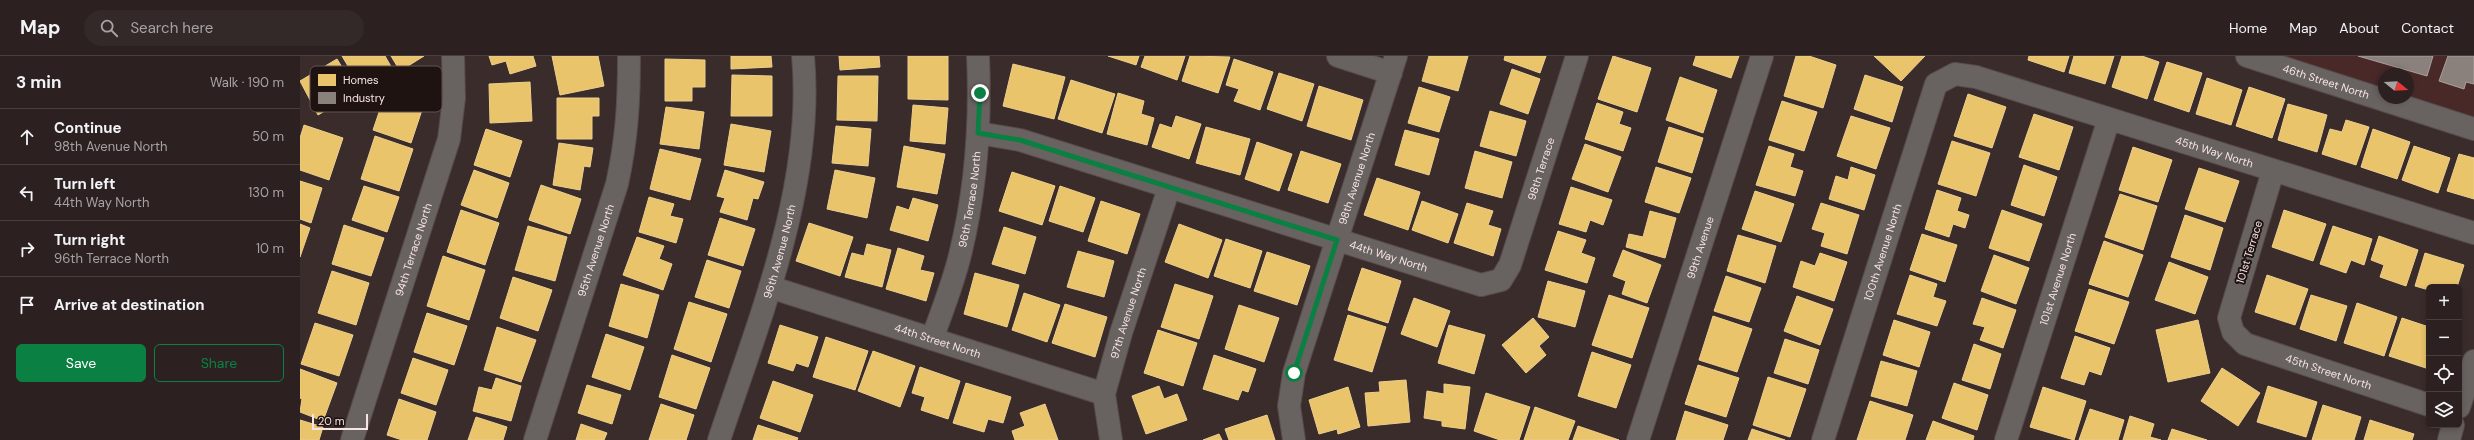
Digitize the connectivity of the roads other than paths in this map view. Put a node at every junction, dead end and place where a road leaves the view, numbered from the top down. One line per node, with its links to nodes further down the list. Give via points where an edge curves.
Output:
1 (453, 56): 27 (street, 94th Terrace North, via 454,98 449,138)
2 (629, 56): 28 (street, 95th Avenue North, via 630,106 617,184)
3 (803, 56): 19 (street, 96th Avenue North, via 804,125 792,202)
4 (978, 56): 13 (street, 96th Terrace North)
5 (1338, 56): 9 (street)
6 (1577, 56): 18 (street, 98th Terrace, via 1510,265)
7 (1762, 56): 32 (street, 99th Avenue)
8 (2247, 56): 12 (street, 46th Street North)
9 (1393, 64): 17 (street, 98th Avenue North)
10 (1955, 74): 11 (street, 45th Way North, via 1976,77); 33 (street, 100th Avenue North, via 1936,84)
11 (2109, 119): 14 (street, 45th Way North); 34 (street, 101st Avenue North)
12 (2474, 129)
13 (978, 133): 15 (street, 44th Way North, via 1020,140); 21 (street, 96th Terrace North, via 970,206 963,242)
14 (2274, 171): 16 (street, 45th Way North); 20 (street, 101st Terrace, via 2229,318)
15 (1169, 188): 17 (street, 44th Way North); 23 (street, 97th Avenue North, via 1121,333)
16 (2474, 233)
17 (1337, 240): 18 (street, 44th Way North, via 1481,285); 31 (street, 98th Avenue North, via 1294,373 1289,406)
18 (1501, 280)
19 (770, 287): 21 (street, 44th Street North); 29 (street, 96th Avenue North)
20 (2233, 332): 25 (street, 45th Street North, via 2245,344)
21 (932, 339): 23 (street, 44th Street North)
22 (2474, 361): 24 (street)
23 (1104, 394): 30 (street, 97th Avenue North)
24 (2462, 398)
25 (2426, 404)
26 (2452, 428): 35 (street)
27 (352, 440)
28 (534, 440)
29 (719, 440)
30 (1112, 440)
31 (1294, 440)
32 (1638, 440)
33 (1823, 440)
34 (2006, 440)
35 (2449, 440)

